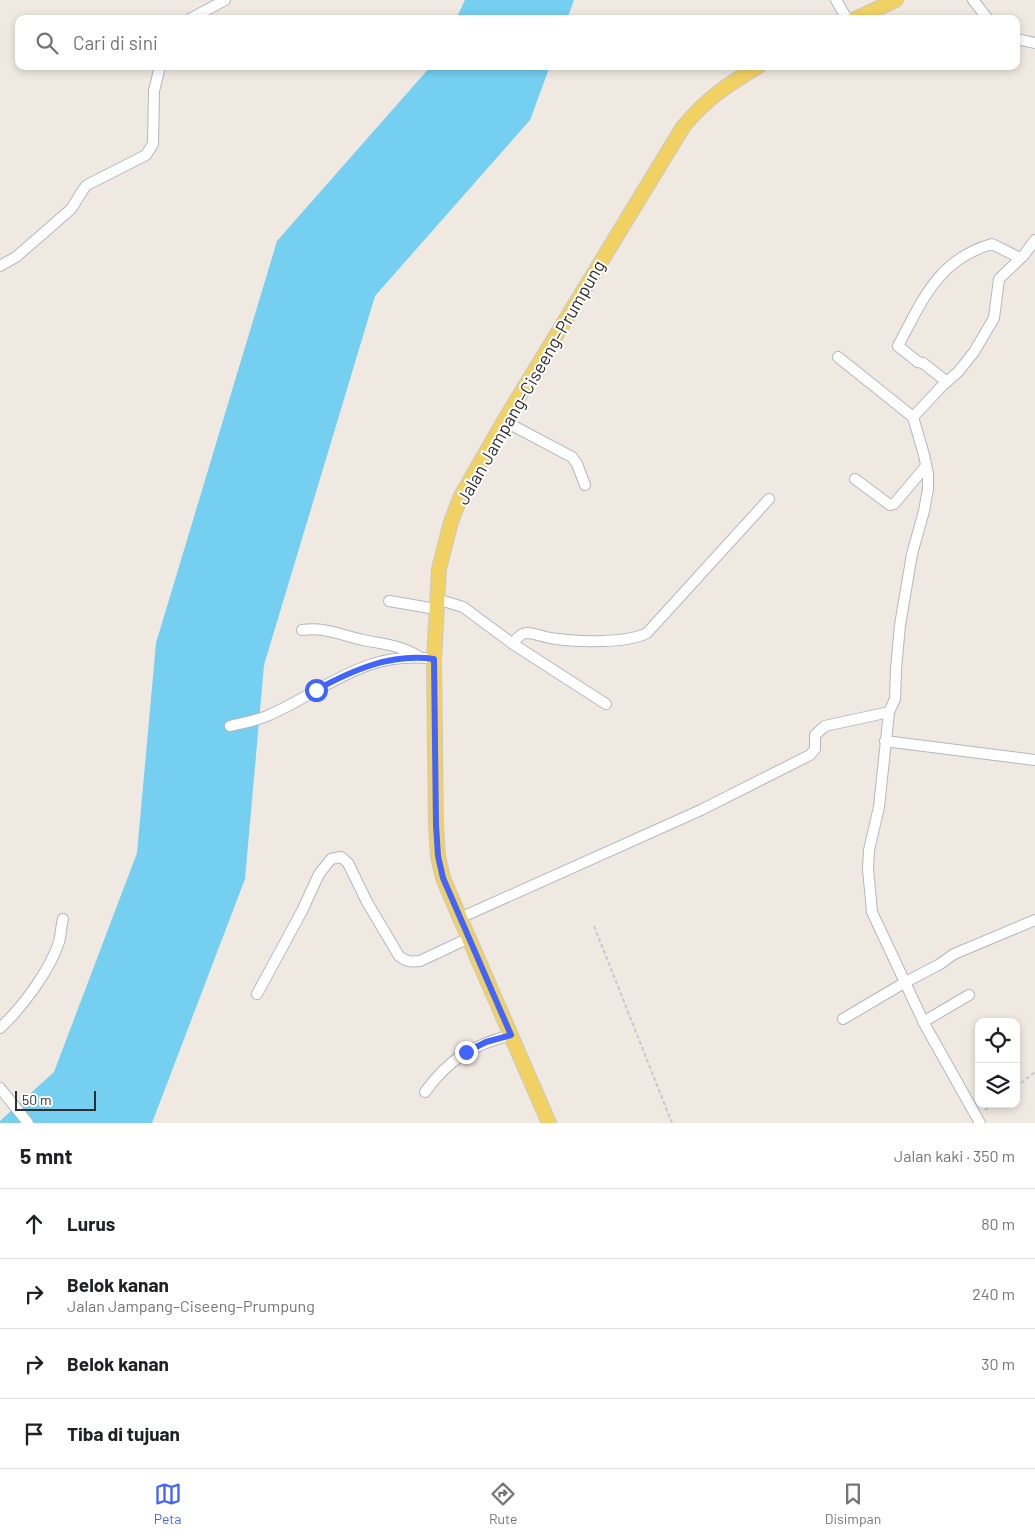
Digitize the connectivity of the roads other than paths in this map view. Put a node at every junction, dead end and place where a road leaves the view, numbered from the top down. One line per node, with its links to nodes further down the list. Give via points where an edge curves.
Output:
1 (225, 0): 5 (street)
2 (836, 0): 6 (street)
3 (896, 0): 7 (main road)
4 (973, 0): 8 (street)
5 (197, 15)
6 (845, 15)
7 (864, 15)
8 (985, 15)
9 (1020, 40): 10 (street)
10 (1035, 43)
11 (159, 70): 15 (street, via 154,90 153,144 150,151 87,185 70,210)
12 (752, 70): 19 (main road, Jalan Jampang–Ciseeng–Prumpung, via 715,93 683,127)
13 (1035, 240): 14 (street)
14 (1020, 258): 17 (street, via 999,279 996,312 988,330 966,363); 17 (street, via 992,244 979,248 955,261 937,278 920,305 898,346)
15 (0, 266)
16 (838, 357): 18 (street)
17 (947, 382): 18 (street)
18 (913, 417): 20 (street)
19 (504, 421): 22 (street, via 572,458); 25 (main road, Jalan Jampang–Ciseeng–Prumpung, via 454,513 439,569)
20 (926, 466): 21 (street, via 890,505); 31 (street, via 928,489 912,554 900,625 895,699)
21 (855, 479)
22 (584, 485)
23 (769, 499): 27 (street, via 646,633 634,639 609,641 551,638 527,633 518,636)
24 (389, 601): 25 (street)
25 (437, 604): 27 (street, via 463,607); 29 (main road, Jalan Jampang–Ciseeng–Prumpung)
26 (302, 630): 28 (street, via 329,630 396,646)
27 (513, 644): 30 (street)
28 (418, 656): 29 (street); 32 (street, via 365,666 266,717)
29 (434, 659): 35 (main road, Jalan Jampang–Ciseeng–Prumpung, via 438,856 443,878)
30 (606, 704)
31 (889, 712): 33 (street); 35 (street, via 822,727 815,735 815,749 810,755 701,810)
32 (230, 726)
33 (885, 741): 34 (street); 39 (street, via 879,807 869,850 870,901 876,922)
34 (1035, 760)
35 (460, 918): 38 (main road, Jalan Jampang–Ciseeng–Prumpung)
36 (63, 919): 44 (street, via 59,941 47,968)
37 (1035, 920): 39 (street, via 960,951)
38 (469, 938): 40 (street, via 420,960 406,961 399,956 348,863 334,858 319,874); 45 (main road, Jalan Jampang–Ciseeng–Prumpung)
39 (904, 983): 42 (street); 43 (street)
40 (257, 994)
41 (969, 996): 43 (street)
42 (843, 1020)
43 (924, 1022): 50 (street)
44 (0, 1028)
45 (511, 1035): 47 (street, via 486,1042 452,1061); 49 (main road, Jalan Jampang–Ciseeng–Prumpung)
46 (0, 1088): 48 (street)
47 (425, 1092)
48 (28, 1123)
49 (549, 1123)
50 (980, 1123)

